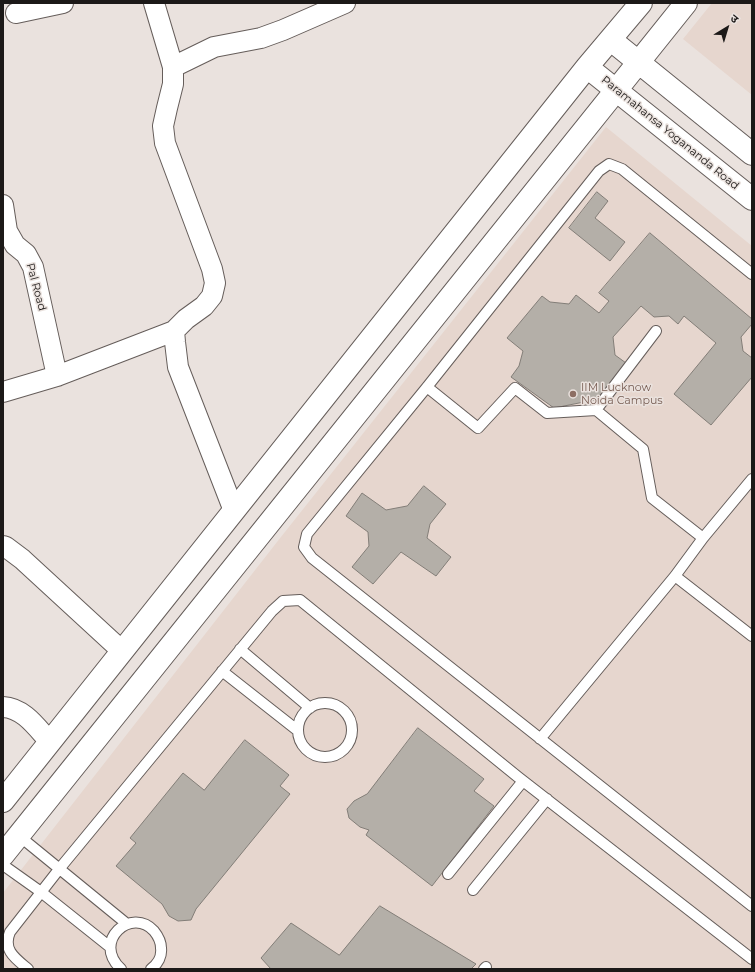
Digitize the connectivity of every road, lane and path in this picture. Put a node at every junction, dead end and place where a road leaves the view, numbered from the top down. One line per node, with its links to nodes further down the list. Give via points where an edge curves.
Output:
1 (63, 3): 6 (street)
2 (154, 3): 9 (street)
3 (345, 3): 9 (street, via 261,38 214,47)
4 (641, 3): 7 (street)
5 (686, 3): 8 (street)
6 (16, 13)
7 (611, 40): 8 (street); 10 (street)
8 (638, 62): 11 (street); 12 (street)
9 (173, 67): 16 (street, via 173,84 163,126 165,143 215,283 212,296 204,306)
10 (588, 67): 11 (street, Paramahansa Yogananda Road); 23 (street)
11 (616, 90): 13 (street, Paramahansa Yogananda Road); 24 (street)
12 (752, 154)
13 (752, 199)
14 (3, 205): 18 (street, Pal Road, via 7,230 33,267)
15 (752, 274): 19 (lane, via 622,169 609,164 599,171)
16 (174, 331): 18 (street); 23 (street, via 178,367)
17 (656, 331): 21 (lane)
18 (57, 376): 20 (street)
19 (428, 387): 21 (lane, via 478,428 515,388 547,413); 35 (lane, via 307,534 304,547 312,558)
20 (3, 392)
21 (596, 410): 25 (lane, via 643,449 652,498)
22 (752, 478): 25 (lane)
23 (234, 511): 24 (street); 30 (street)
24 (261, 533): 40 (street)
25 (703, 538): 27 (lane)
26 (3, 546): 30 (street, via 22,559)
27 (675, 576): 28 (lane); 35 (lane)
28 (752, 636)
29 (240, 649): 31 (lane); 33 (lane); 37 (lane, via 272,611 284,602 300,600)
30 (122, 651): 36 (street)
31 (222, 671): 34 (lane); 43 (lane)
32 (3, 707): 36 (street, via 11,707 26,716)
33 (310, 708): 34 (lane, via 299,721); 34 (lane, via 318,704 327,704 343,711 352,727 348,744 335,756 317,756 303,747)
34 (297, 730)
35 (540, 739): 47 (lane)
36 (50, 742): 39 (street)
37 (523, 781): 38 (lane); 44 (lane)
38 (547, 799): 45 (lane); 50 (lane)
39 (3, 801)
40 (18, 835): 41 (street); 43 (lane)
41 (3, 855)
42 (3, 865): 46 (lane)
43 (60, 868): 46 (lane); 48 (lane)
44 (448, 874)
45 (473, 890)
46 (41, 892): 49 (lane); 51 (lane, via 7,939 11,953)
47 (752, 906)
48 (128, 924): 49 (lane, via 115,933); 53 (lane, via 144,924 158,935 161,952 159,960)
49 (110, 948): 52 (lane, via 115,964)
50 (752, 959)
51 (28, 969)
52 (121, 969)
53 (151, 969)

